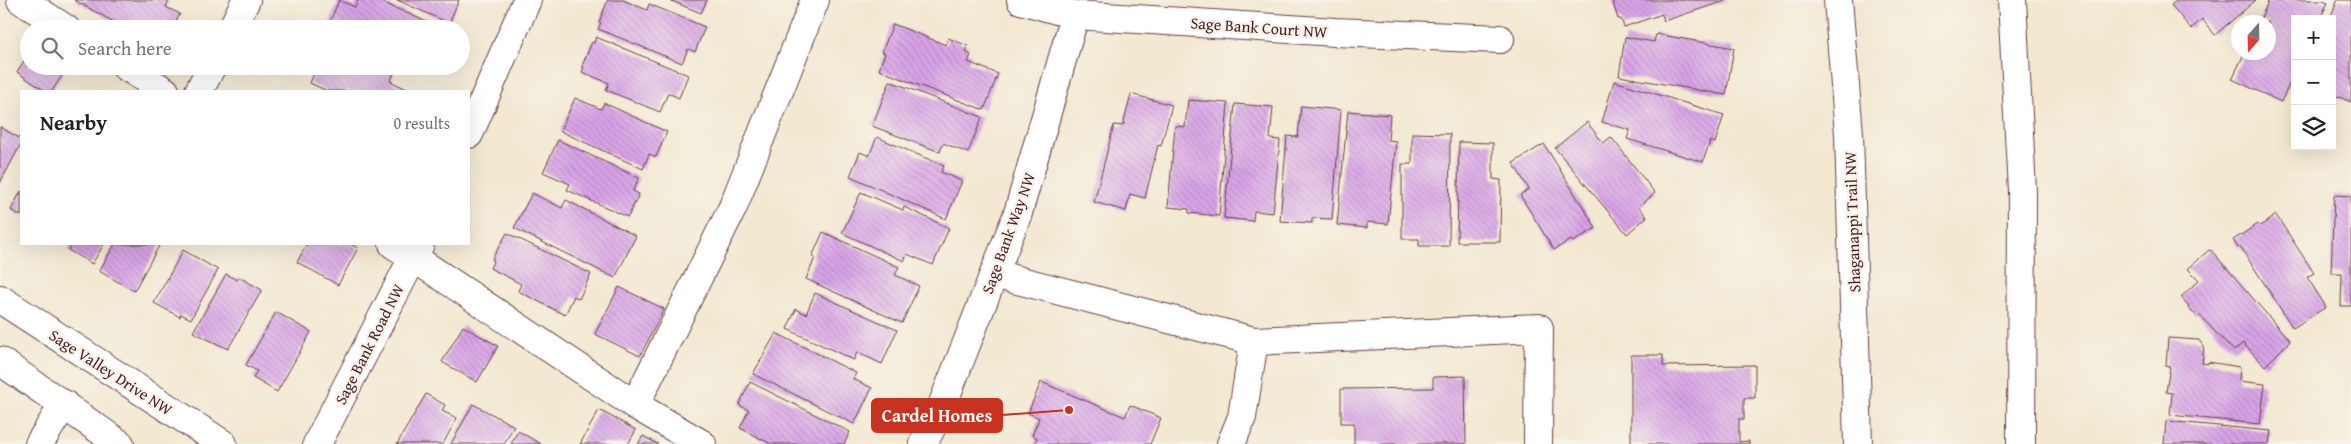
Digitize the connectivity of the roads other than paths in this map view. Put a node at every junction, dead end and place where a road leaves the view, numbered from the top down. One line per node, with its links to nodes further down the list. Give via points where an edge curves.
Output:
1 (21, 0): 9 (street)
2 (246, 0): 10 (street)
3 (527, 0): 16 (street)
4 (815, 0): 23 (street, via 733,208)
5 (1021, 0): 8 (street, Sage Bank Court NW)
6 (1838, 0): 32 (street, Shaganappi Trail NW, via 1849,134)
7 (2012, 0): 33 (street, via 2022,191)
8 (1075, 15): 11 (street, Sage Bank Court NW); 18 (street, Sage Bank Way NW, via 1018,212)
9 (52, 20)
10 (236, 20)
11 (1500, 39)
12 (139, 75): 14 (street)
13 (207, 75): 15 (street)
14 (163, 90)
15 (200, 90)
16 (470, 132)
17 (409, 248): 23 (street); 27 (street, Sage Bank Road NW)
18 (994, 274): 20 (street); 29 (street, Sage Bank Way NW, via 940,411)
19 (0, 299): 26 (street, Sage Valley Drive NW)
20 (1254, 341): 30 (street, via 1242,417); 31 (street, via 1539,328)
21 (0, 361): 22 (street)
22 (64, 404): 24 (street); 25 (street)
23 (635, 405): 28 (street)
24 (39, 444)
25 (120, 444)
26 (223, 444)
27 (317, 444)
28 (702, 444)
29 (923, 444)
30 (1231, 444)
31 (1538, 444)
32 (1858, 444)
33 (2021, 444)

